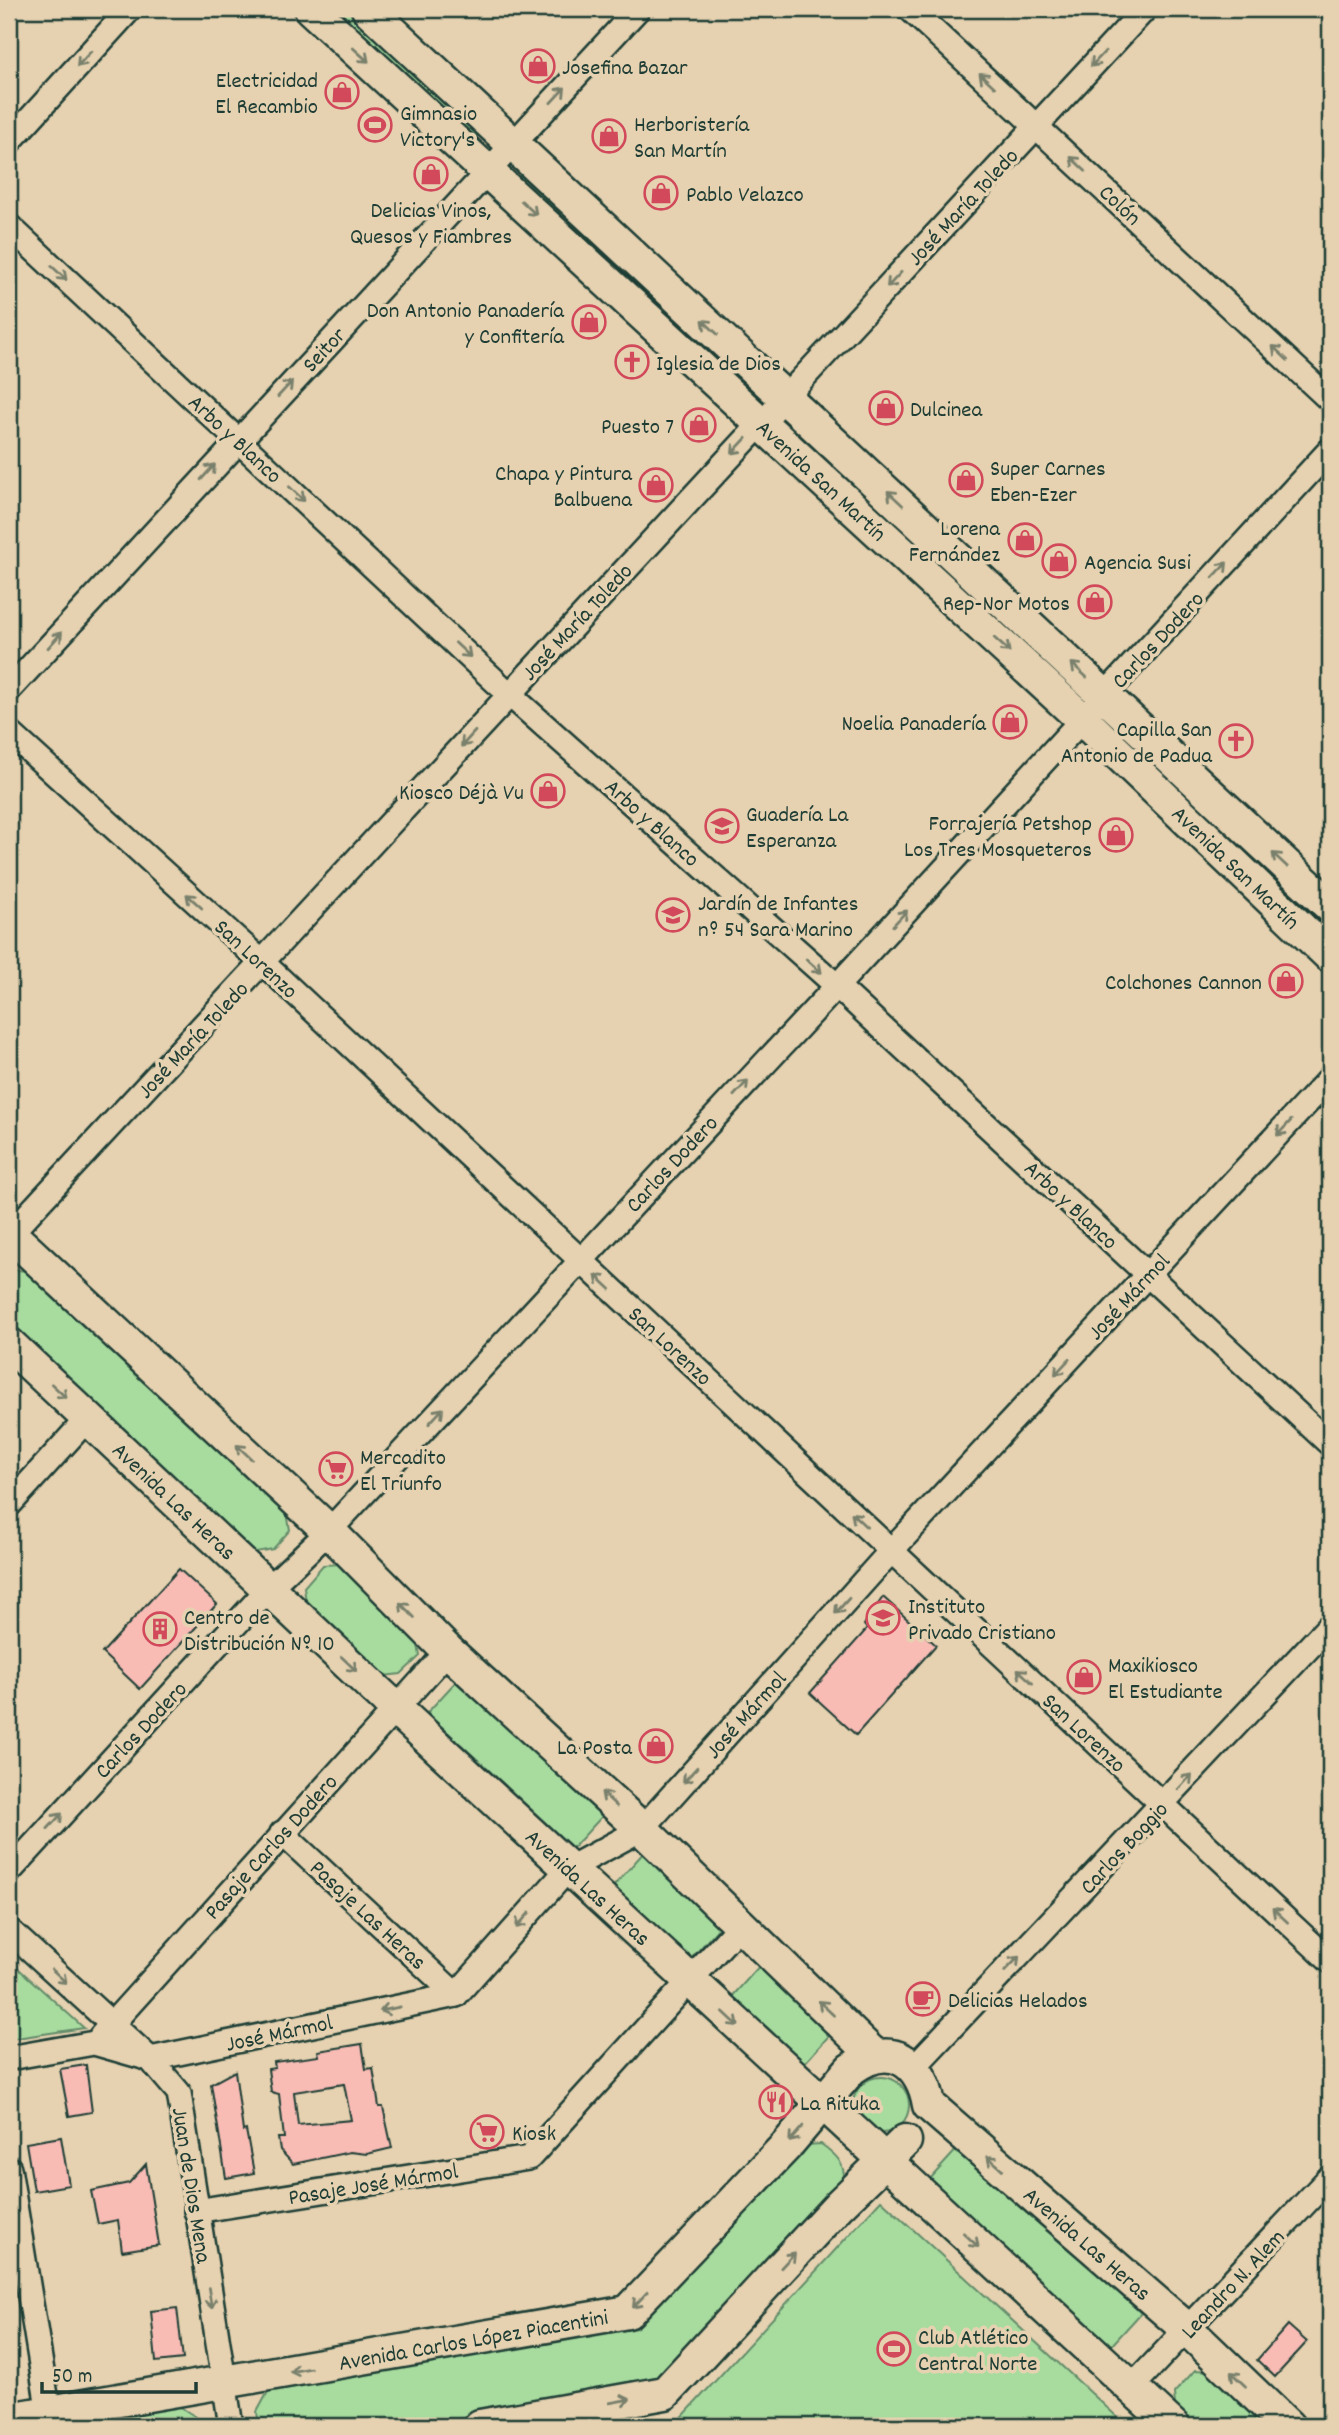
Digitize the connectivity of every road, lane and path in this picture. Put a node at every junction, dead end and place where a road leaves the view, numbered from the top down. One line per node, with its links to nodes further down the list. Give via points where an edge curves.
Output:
1 (130, 9): 8 (street, one-way to 8)
2 (311, 9): 10 (main road, Avenida San Martín, one-way to 10)
3 (368, 9): 9 (main road, Avenida San Martín)
4 (638, 9): 9 (street, Seitor, one-way to 4)
5 (910, 9): 7 (street, Colón, one-way to 5)
6 (1145, 9): 7 (street, José María Toledo, one-way to 7)
7 (1037, 126): 12 (street, José María Toledo, one-way to 12); 13 (street, Colón, one-way to 7)
8 (9, 142)
9 (512, 145): 10 (street, Seitor); 12 (main road, Avenida San Martín, one-way to 9)
10 (489, 171): 14 (main road, Avenida San Martín, one-way to 14); 15 (street, Seitor, one-way to 10)
11 (9, 226): 15 (street, Arbo y Blanco, one-way to 15)
12 (785, 396): 14 (street, José María Toledo); 19 (main road, Avenida San Martín, one-way to 12)
13 (1330, 400)
14 (760, 424): 18 (street, José María Toledo, one-way to 18); 20 (main road, Avenida San Martín, one-way to 20)
15 (238, 439): 17 (street, Seitor, one-way to 15); 18 (street, Arbo y Blanco, one-way to 18)
16 (1330, 450): 19 (street, Carlos Dodero, one-way to 16)
17 (9, 690)
18 (509, 694): 24 (street, José María Toledo, one-way to 24); 25 (street, Arbo y Blanco, one-way to 25)
19 (1105, 695): 20 (street, Carlos Dodero); 22 (main road, Avenida San Martín, one-way to 19)
20 (1082, 719): 23 (main road, Avenida San Martín); 25 (street, Carlos Dodero, one-way to 20)
21 (9, 732): 24 (street, San Lorenzo, one-way to 21)
22 (1330, 906)
23 (1330, 956)
24 (263, 963): 27 (street, José María Toledo); 28 (street, San Lorenzo)
25 (837, 986): 28 (street, Carlos Dodero, one-way to 25); 29 (street, Arbo y Blanco)
26 (1330, 1078): 29 (street, José Mármol, one-way to 29)
27 (9, 1234): 34 (main road, one-way to 27)
28 (580, 1260): 34 (street, Carlos Dodero, one-way to 28); 35 (street, San Lorenzo, one-way to 28)
29 (1148, 1275): 32 (street, Arbo y Blanco); 35 (street, José Mármol, one-way to 35)
30 (9, 1344): 31 (main road, Avenida Las Heras, one-way to 31)
31 (88, 1418): 33 (street); 36 (main road, Avenida Las Heras)
32 (1330, 1444)
33 (9, 1505)
34 (329, 1531): 36 (street, Carlos Dodero); 38 (main road, one-way to 34)
35 (891, 1551): 40 (street, San Lorenzo, one-way to 35); 41 (street, José Mármol, one-way to 41)
36 (269, 1588): 39 (main road, Avenida Las Heras, one-way to 39); 44 (street, Carlos Dodero, one-way to 36)
37 (1330, 1625): 40 (street, Carlos Boggio, one-way to 37)
38 (447, 1651): 39 (street, Pasaje Carlos Dodero); 41 (main road, one-way to 38)
39 (394, 1707): 42 (street, Pasaje Carlos Dodero); 43 (main road, Avenida Las Heras)
40 (1163, 1805): 47 (street, San Lorenzo, one-way to 40); 54 (street, Carlos Boggio, one-way to 40)
41 (642, 1829): 43 (street, José Mármol); 45 (main road)
42 (282, 1833): 49 (street, Pasaje Las Heras); 50 (street, Pasaje Carlos Dodero)
43 (568, 1869): 48 (main road, Avenida Las Heras); 49 (street, José Mármol, one-way to 49)
44 (9, 1872)
45 (741, 1924): 48 (street, Pasaje José Mármol); 54 (main road, one-way to 45)
46 (9, 1930): 50 (street, Juan de Dios Mena, one-way to 50)
47 (1330, 1961)
48 (690, 1981): 56 (main road, Avenida Las Heras, one-way to 56); 59 (street, Pasaje José Mármol, via 529,2158)
49 (457, 1995): 53 (street, José Mármol, one-way to 53)
50 (111, 2025): 51 (street, Pasaje Carlos Dodero); 53 (street, Juan de Dios Mena)
51 (94, 2043): 52 (street, José Mármol); 53 (street, José Mármol)
52 (9, 2058)
53 (150, 2059): 59 (street, Juan de Dios Mena, via 178,2093)
54 (895, 2060): 55 (main road, via 926,2084); 56 (main road, Avenida Carlos López Piacentini, via 851,2069)
55 (929, 2105): 56 (main road, Avenida Carlos López Piacentini, via 923,2123); 60 (main road, Avenida Las Heras, one-way to 55)
56 (860, 2126): 61 (main road, Avenida Carlos López Piacentini, one-way to 61, via 628,2312); 62 (main road, Avenida Las Heras, one-way to 62); 66 (main road, Avenida Carlos López Piacentini, one-way to 56, via 665,2393 839,2206)
57 (9, 2168): 64 (street)
58 (1330, 2177): 60 (street, Leandro N. Alem)
59 (196, 2211): 61 (street, Juan de Dios Mena, one-way to 61)
60 (1188, 2330): 62 (street, Leandro N. Alem); 68 (main road, Avenida Las Heras, one-way to 60)
61 (225, 2383): 64 (main road, Avenida Carlos López Piacentini); 65 (street, Juan de Dios Mena)
62 (1132, 2387): 67 (main road, Avenida Las Heras)
63 (9, 2419): 64 (main road, Avenida Carlos López Piacentini)
64 (50, 2419)
65 (231, 2426)
66 (480, 2426)
67 (1172, 2426)
68 (1288, 2426)

